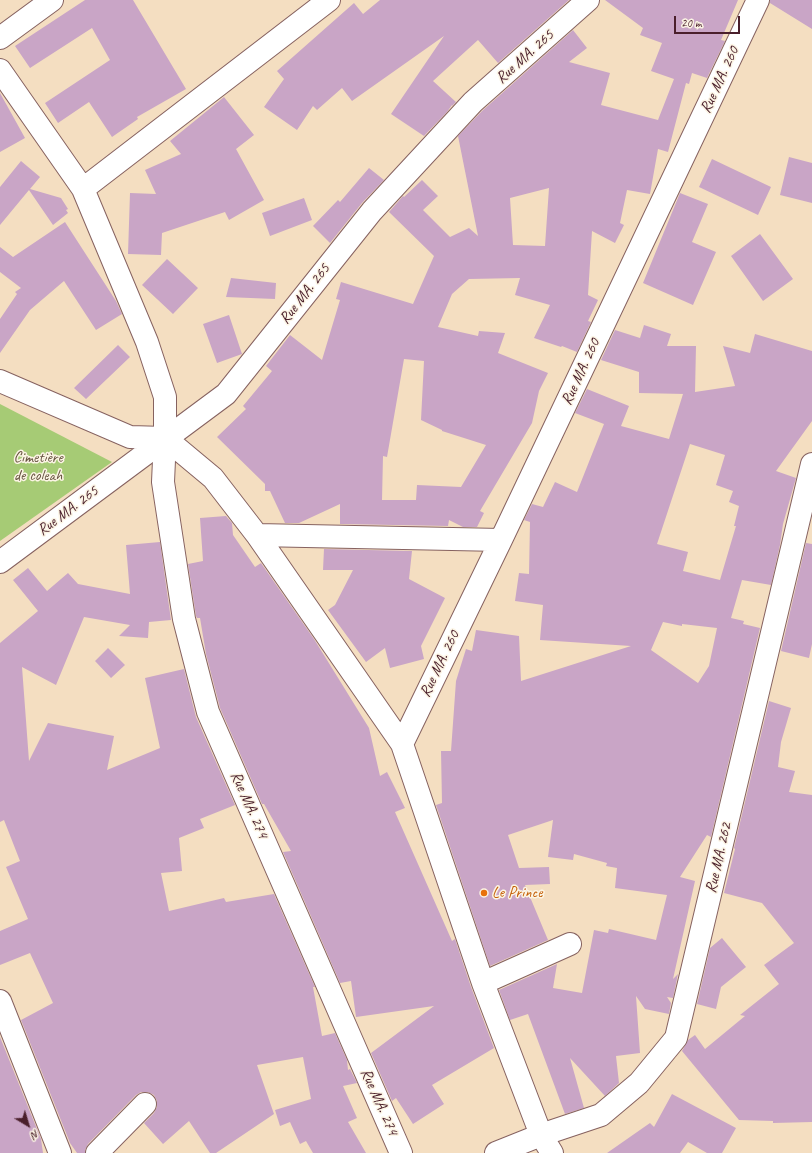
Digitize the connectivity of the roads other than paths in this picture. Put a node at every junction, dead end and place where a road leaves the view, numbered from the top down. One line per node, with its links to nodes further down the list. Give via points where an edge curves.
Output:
1 (52, 0): 5 (street)
2 (329, 0): 7 (street)
3 (588, 0): 9 (street, Rue MA. 265, via 473,102 372,211 226,394)
4 (758, 0): 12 (street, Rue MA. 260)
5 (0, 38)
6 (0, 70): 7 (street, Rue MA. 274)
7 (83, 189): 9 (street, Rue MA. 274, via 149,349 165,397)
8 (0, 381): 9 (street, via 130,438)
9 (166, 438): 11 (street, via 213,478); 13 (street, Rue MA. 265); 22 (street, Rue MA. 274, via 163,482 184,619 208,712)
10 (812, 464): 19 (street, Rue MA. 262, via 676,1038 639,1083 601,1115)
11 (257, 536): 12 (street); 14 (street)
12 (501, 540): 14 (street, Rue MA. 260)
13 (0, 562)
14 (402, 744): 16 (street)
15 (570, 944): 16 (street)
16 (483, 983): 19 (street)
17 (0, 1001): 20 (street)
18 (145, 1104): 21 (street)
19 (547, 1144): 23 (street, Rue MA. 262)
20 (60, 1153)
21 (97, 1153)
22 (401, 1153)
23 (496, 1153)

